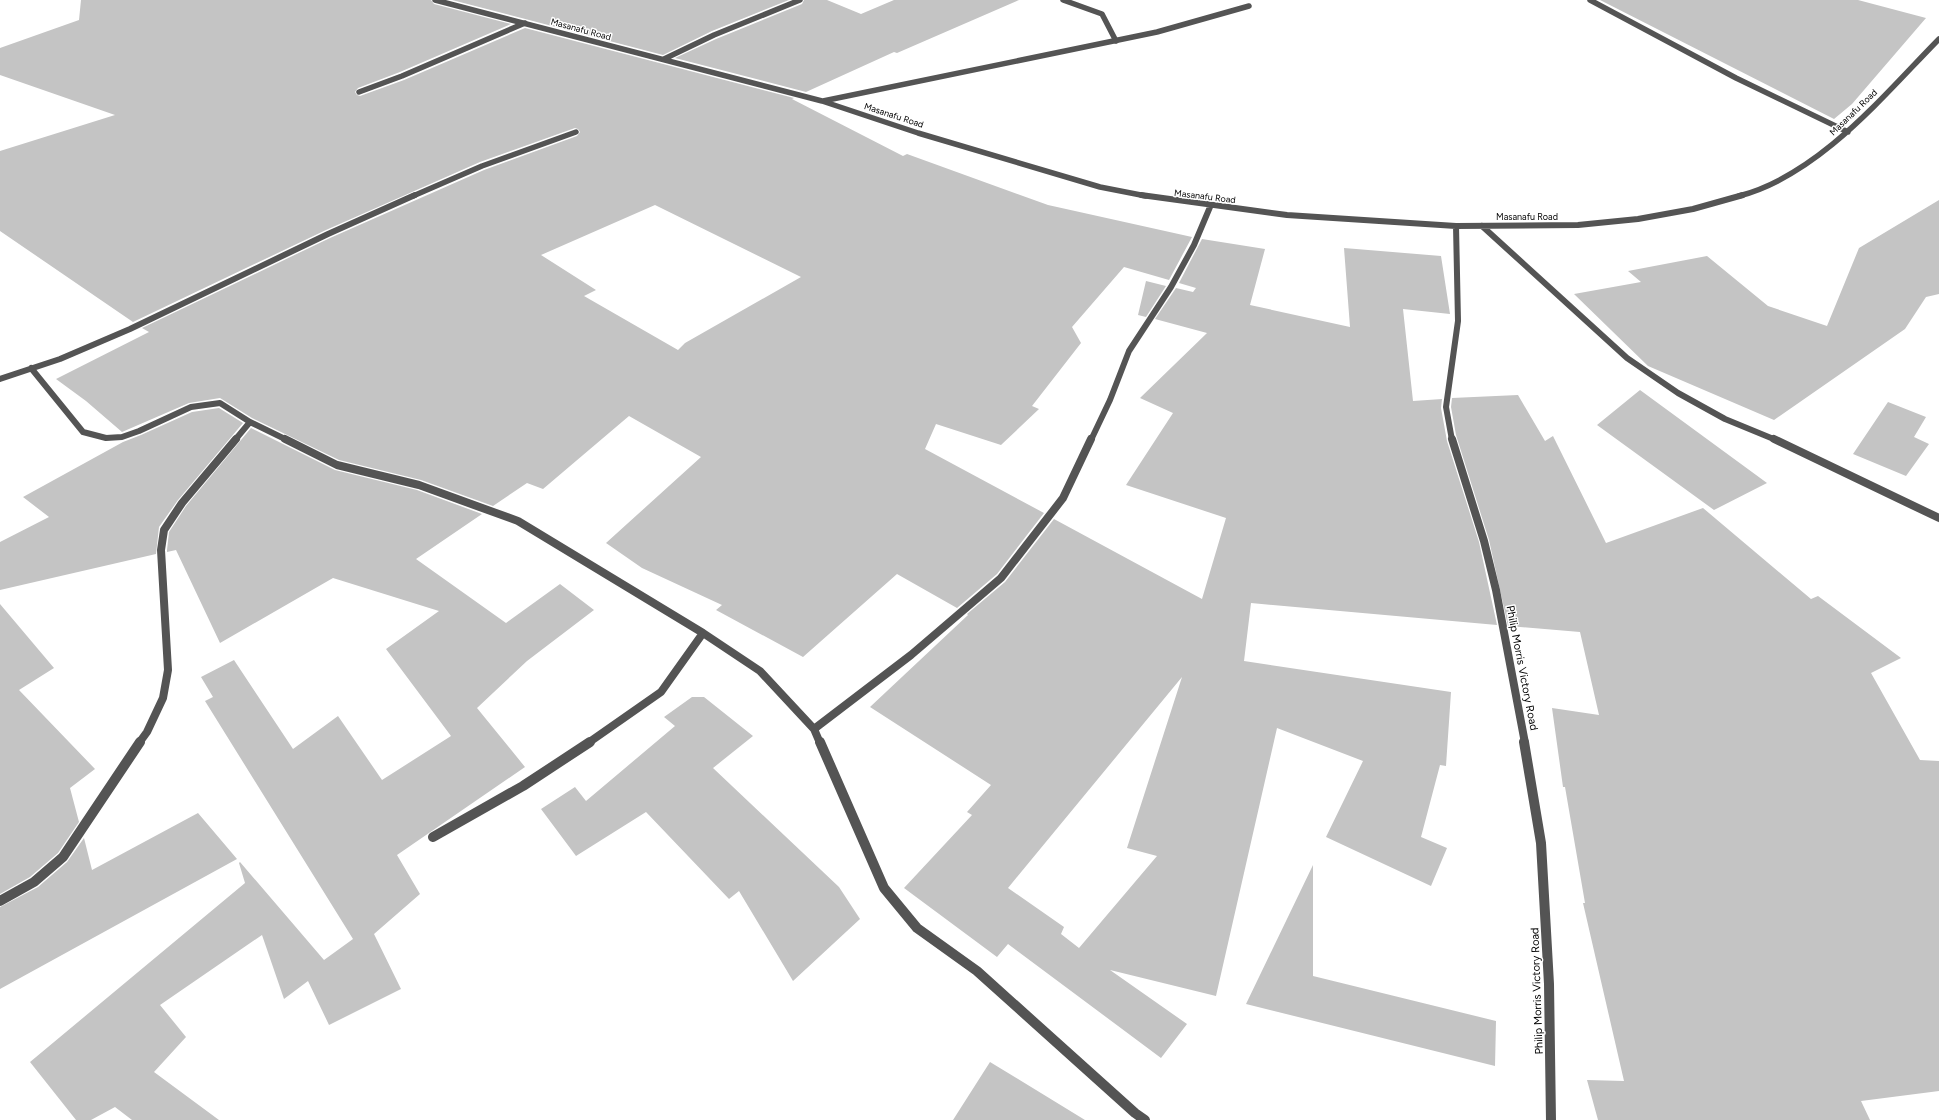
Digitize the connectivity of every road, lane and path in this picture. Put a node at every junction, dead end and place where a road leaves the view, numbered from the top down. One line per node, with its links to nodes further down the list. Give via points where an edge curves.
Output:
1 (435, 0): 6 (street, Masanafu Road)
2 (800, 0): 9 (street, via 714,35)
3 (1063, 0): 8 (street, via 1102,14)
4 (1590, 0): 13 (street, via 1736,78)
5 (1249, 6): 8 (street, via 1157,32)
6 (525, 24): 9 (street, Masanafu Road); 10 (street)
7 (1939, 39): 13 (street, Masanafu Road)
8 (1116, 40): 11 (street)
9 (664, 60): 11 (street, Masanafu Road)
10 (359, 92)
11 (822, 101): 14 (street, Masanafu Road, via 918,133 1100,187 1159,200)
12 (576, 132): 17 (street, via 482,166 328,234 130,329)
13 (1848, 132): 16 (street, Masanafu Road, via 1803,167 1752,193 1693,209 1578,225)
14 (1210, 206): 15 (street, Masanafu Road, via 1288,215); 22 (street, via 1194,245 1171,287 1129,351 1110,400 1063,498 1001,578 911,655)
15 (1456, 226): 16 (street, Masanafu Road); 26 (street, Philip Morris Victory Road, via 1458,321 1446,407 1454,450 1484,541 1496,590 1541,843 1549,984)
16 (1482, 226): 20 (street, via 1627,358 1678,393 1725,419 1765,435)
17 (32, 368): 18 (street); 19 (street, via 83,432 106,438 122,437 191,407 210,403 220,403)
18 (0, 379)
19 (250, 422): 21 (street, via 337,465 419,485 518,522); 24 (street, via 182,503 164,530 161,550 168,670 163,698 147,732 63,857 32,885)
20 (1939, 518)
21 (703, 632): 22 (street, via 760,671); 23 (street, via 662,692 523,786)
22 (814, 729): 25 (street, via 884,888 918,928 977,971)
23 (433, 837)
24 (0, 901)
25 (1145, 1120)
26 (1551, 1120)

